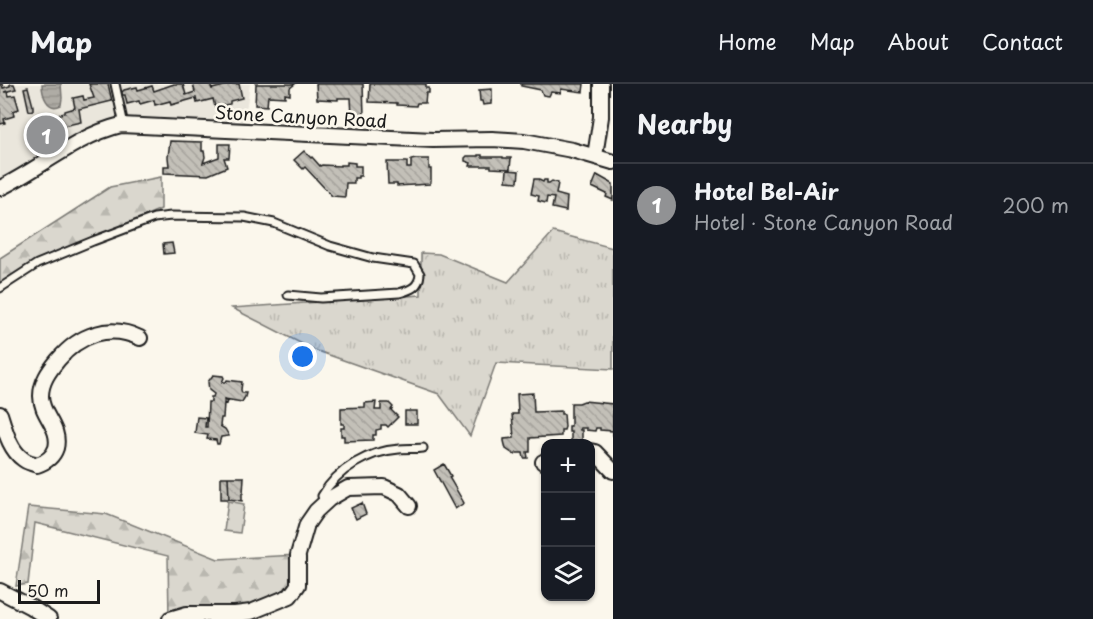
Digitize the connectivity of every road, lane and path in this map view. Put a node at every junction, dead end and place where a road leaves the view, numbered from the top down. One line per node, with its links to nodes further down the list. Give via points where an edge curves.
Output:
1 (115, 84): 3 (lane)
2 (601, 84): 4 (street)
3 (124, 125): 4 (street, Stone Canyon Road, via 524,141); 6 (street, Stone Canyon Road, via 82,140)
4 (595, 156): 5 (street, Stone Canyon Road)
5 (613, 162)
6 (0, 188)
7 (0, 288): 8 (lane, via 37,264 154,218 171,216 274,223 330,246 414,264 420,274 416,286 399,293 321,298)
8 (288, 295)
9 (140, 338): 10 (street, via 115,331 100,333 69,348 49,370 41,398 57,436 56,449 47,461 37,465 15,451)
10 (0, 414)
11 (423, 448): 14 (lane, via 400,448 367,457 332,482 322,496)
12 (595, 452): 13 (street)
13 (613, 471)
14 (325, 503): 15 (street, via 348,488 384,487 399,494); 18 (street, via 307,524 298,555 298,585 290,596 251,612 187,614)
15 (409, 506)
16 (0, 591): 17 (street)
17 (49, 619)
18 (170, 619)

